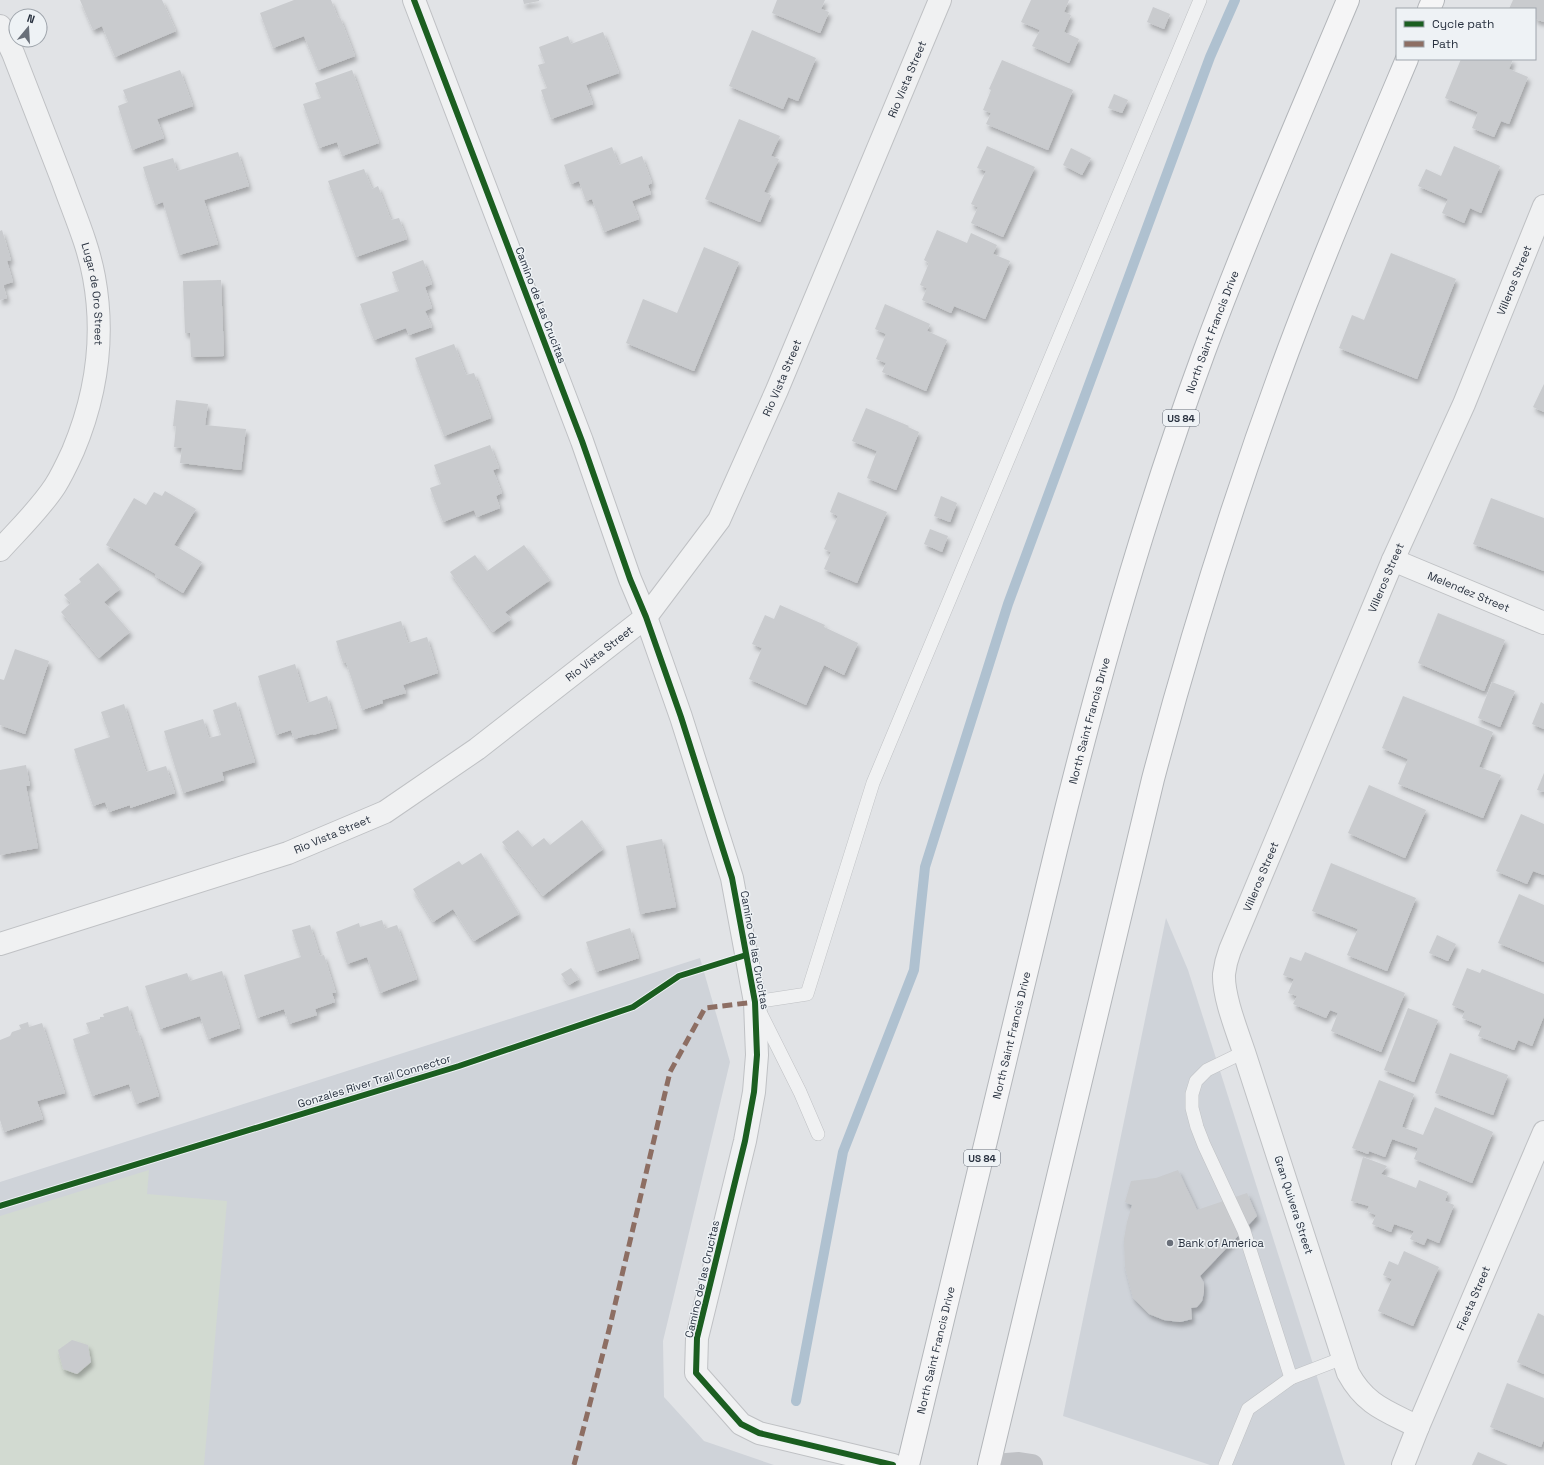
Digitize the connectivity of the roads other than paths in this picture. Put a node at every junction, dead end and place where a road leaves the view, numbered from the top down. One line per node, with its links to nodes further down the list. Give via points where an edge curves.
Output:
1 (414, 0): 10 (street, Camino de Las Crucitas, via 582,441)
2 (940, 0): 10 (street, Rio Vista Street, via 777,390 719,520)
3 (1200, 0): 14 (lane, via 873,784 807,994)
4 (1348, 0): 22 (highway, North Saint Francis Drive / US 84, via 1248,238 1215,324 1165,465 1114,627 1065,812)
5 (0, 26): 8 (street, Lugar de Oro Street, via 13,53 78,221 94,276 99,326 92,398 68,462 39,507)
6 (1407, 60): 23 (highway, via 1289,349 1210,577 1153,780)
7 (1544, 206): 9 (street, Villeros Street, via 1464,404)
8 (0, 550)
9 (1393, 560): 11 (street, Melendez Street); 13 (street, Villeros Street)
10 (646, 618): 12 (street, Rio Vista Street, via 477,748 385,812 288,853); 14 (street, Camino de las Crucitas, via 681,717 732,878)
11 (1544, 623)
12 (0, 944)
13 (1230, 950): 15 (street, Gran Quivera Street, via 1224,975 1225,988)
14 (755, 1002): 17 (lane); 21 (street, Camino de las Crucitas, via 758,1055 754,1092 745,1141 697,1338 696,1373 741,1424 759,1433)
15 (1244, 1052): 18 (street, Gran Quivera Street); 19 (lane, via 1207,1070 1196,1080 1192,1108 1202,1139 1244,1231)
16 (1544, 1132): 20 (street, Fiesta Street)
17 (818, 1134)
18 (1343, 1358): 19 (lane); 20 (street, Gran Quivera Street, via 1356,1388 1366,1398 1378,1407)
19 (1291, 1378): 26 (lane, via 1248,1409)
20 (1418, 1427): 27 (street, Fiesta Street)
21 (893, 1465)
22 (908, 1465)
23 (989, 1465)
24 (994, 1465): 25 (main road)
25 (1032, 1465)
26 (1225, 1465)
27 (1403, 1465)

